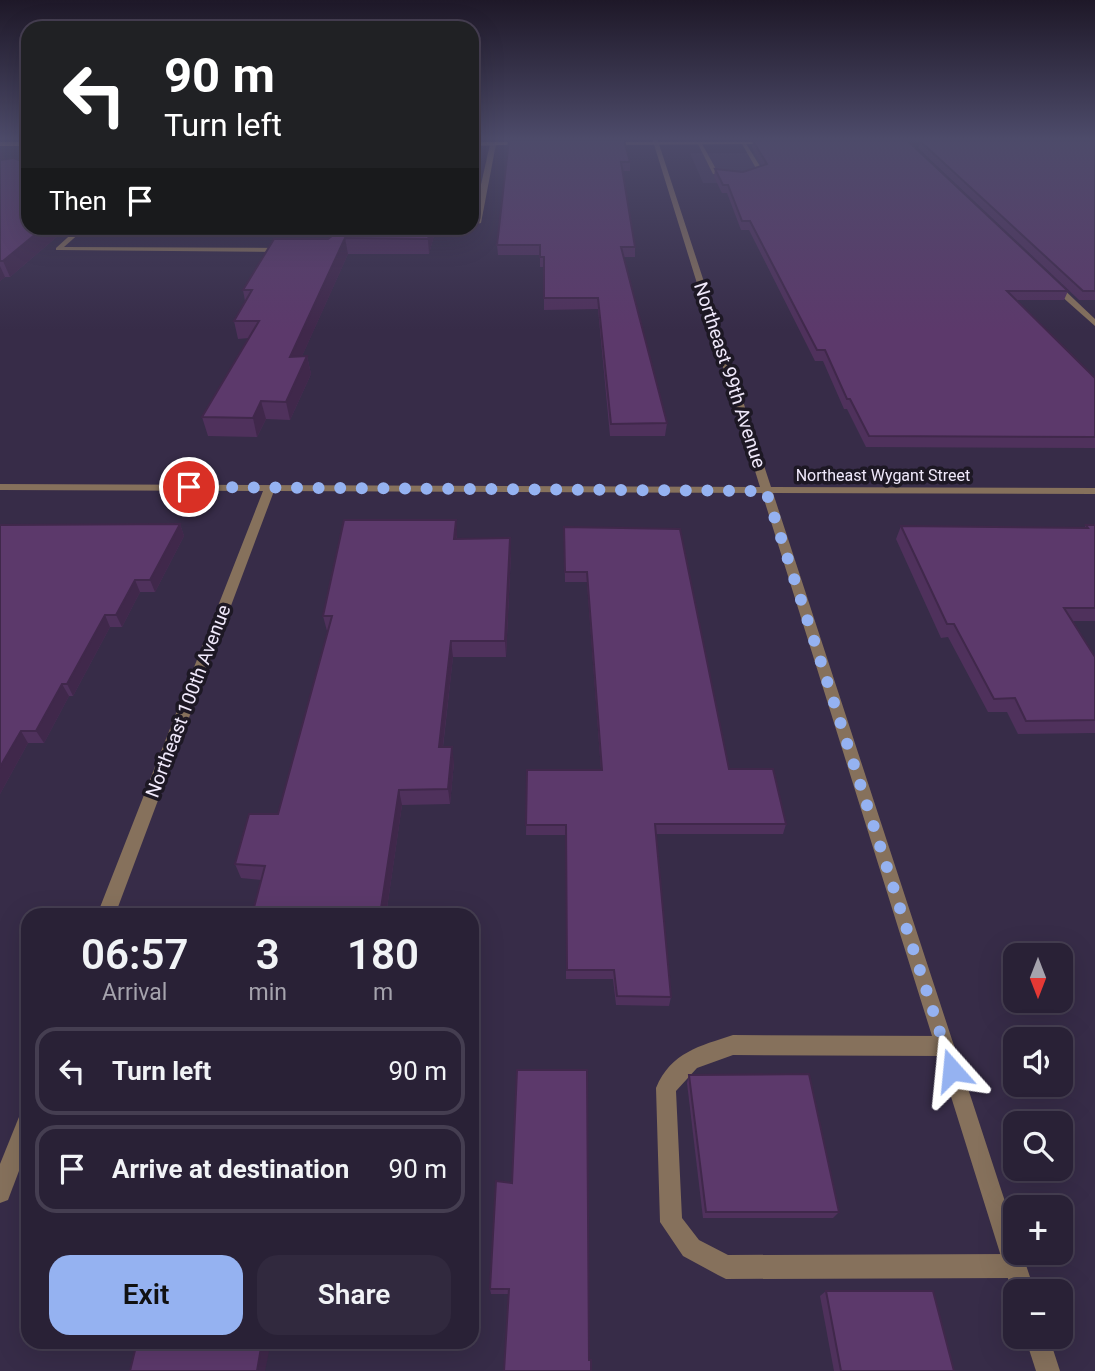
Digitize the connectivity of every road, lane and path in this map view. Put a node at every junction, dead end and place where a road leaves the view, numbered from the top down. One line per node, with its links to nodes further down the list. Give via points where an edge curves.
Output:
1 (674, 202): 8 (street, Northeast 99th Avenue)
2 (73, 235): 3 (street, via 58,249)
3 (290, 250)
4 (1045, 276): 5 (street)
5 (1095, 324)
6 (0, 487): 7 (street, Northeast Wygant Street)
7 (270, 487): 8 (street, Northeast Wygant Street); 10 (street, Northeast 100th Avenue)
8 (766, 491): 9 (street, Northeast Wygant Street); 11 (street, Northeast 99th Avenue)
9 (1095, 491)
10 (109, 908)
11 (944, 1046): 14 (street, Northeast 99th Avenue); 14 (street, via 733,1045 690,1060 666,1088 671,1222 691,1248 726,1267)
12 (21, 1137): 13 (street)
13 (0, 1192)
14 (1014, 1266): 15 (street, Northeast 99th Avenue)
15 (1018, 1279)
16 (1041, 1349): 17 (street)
17 (1048, 1371)

